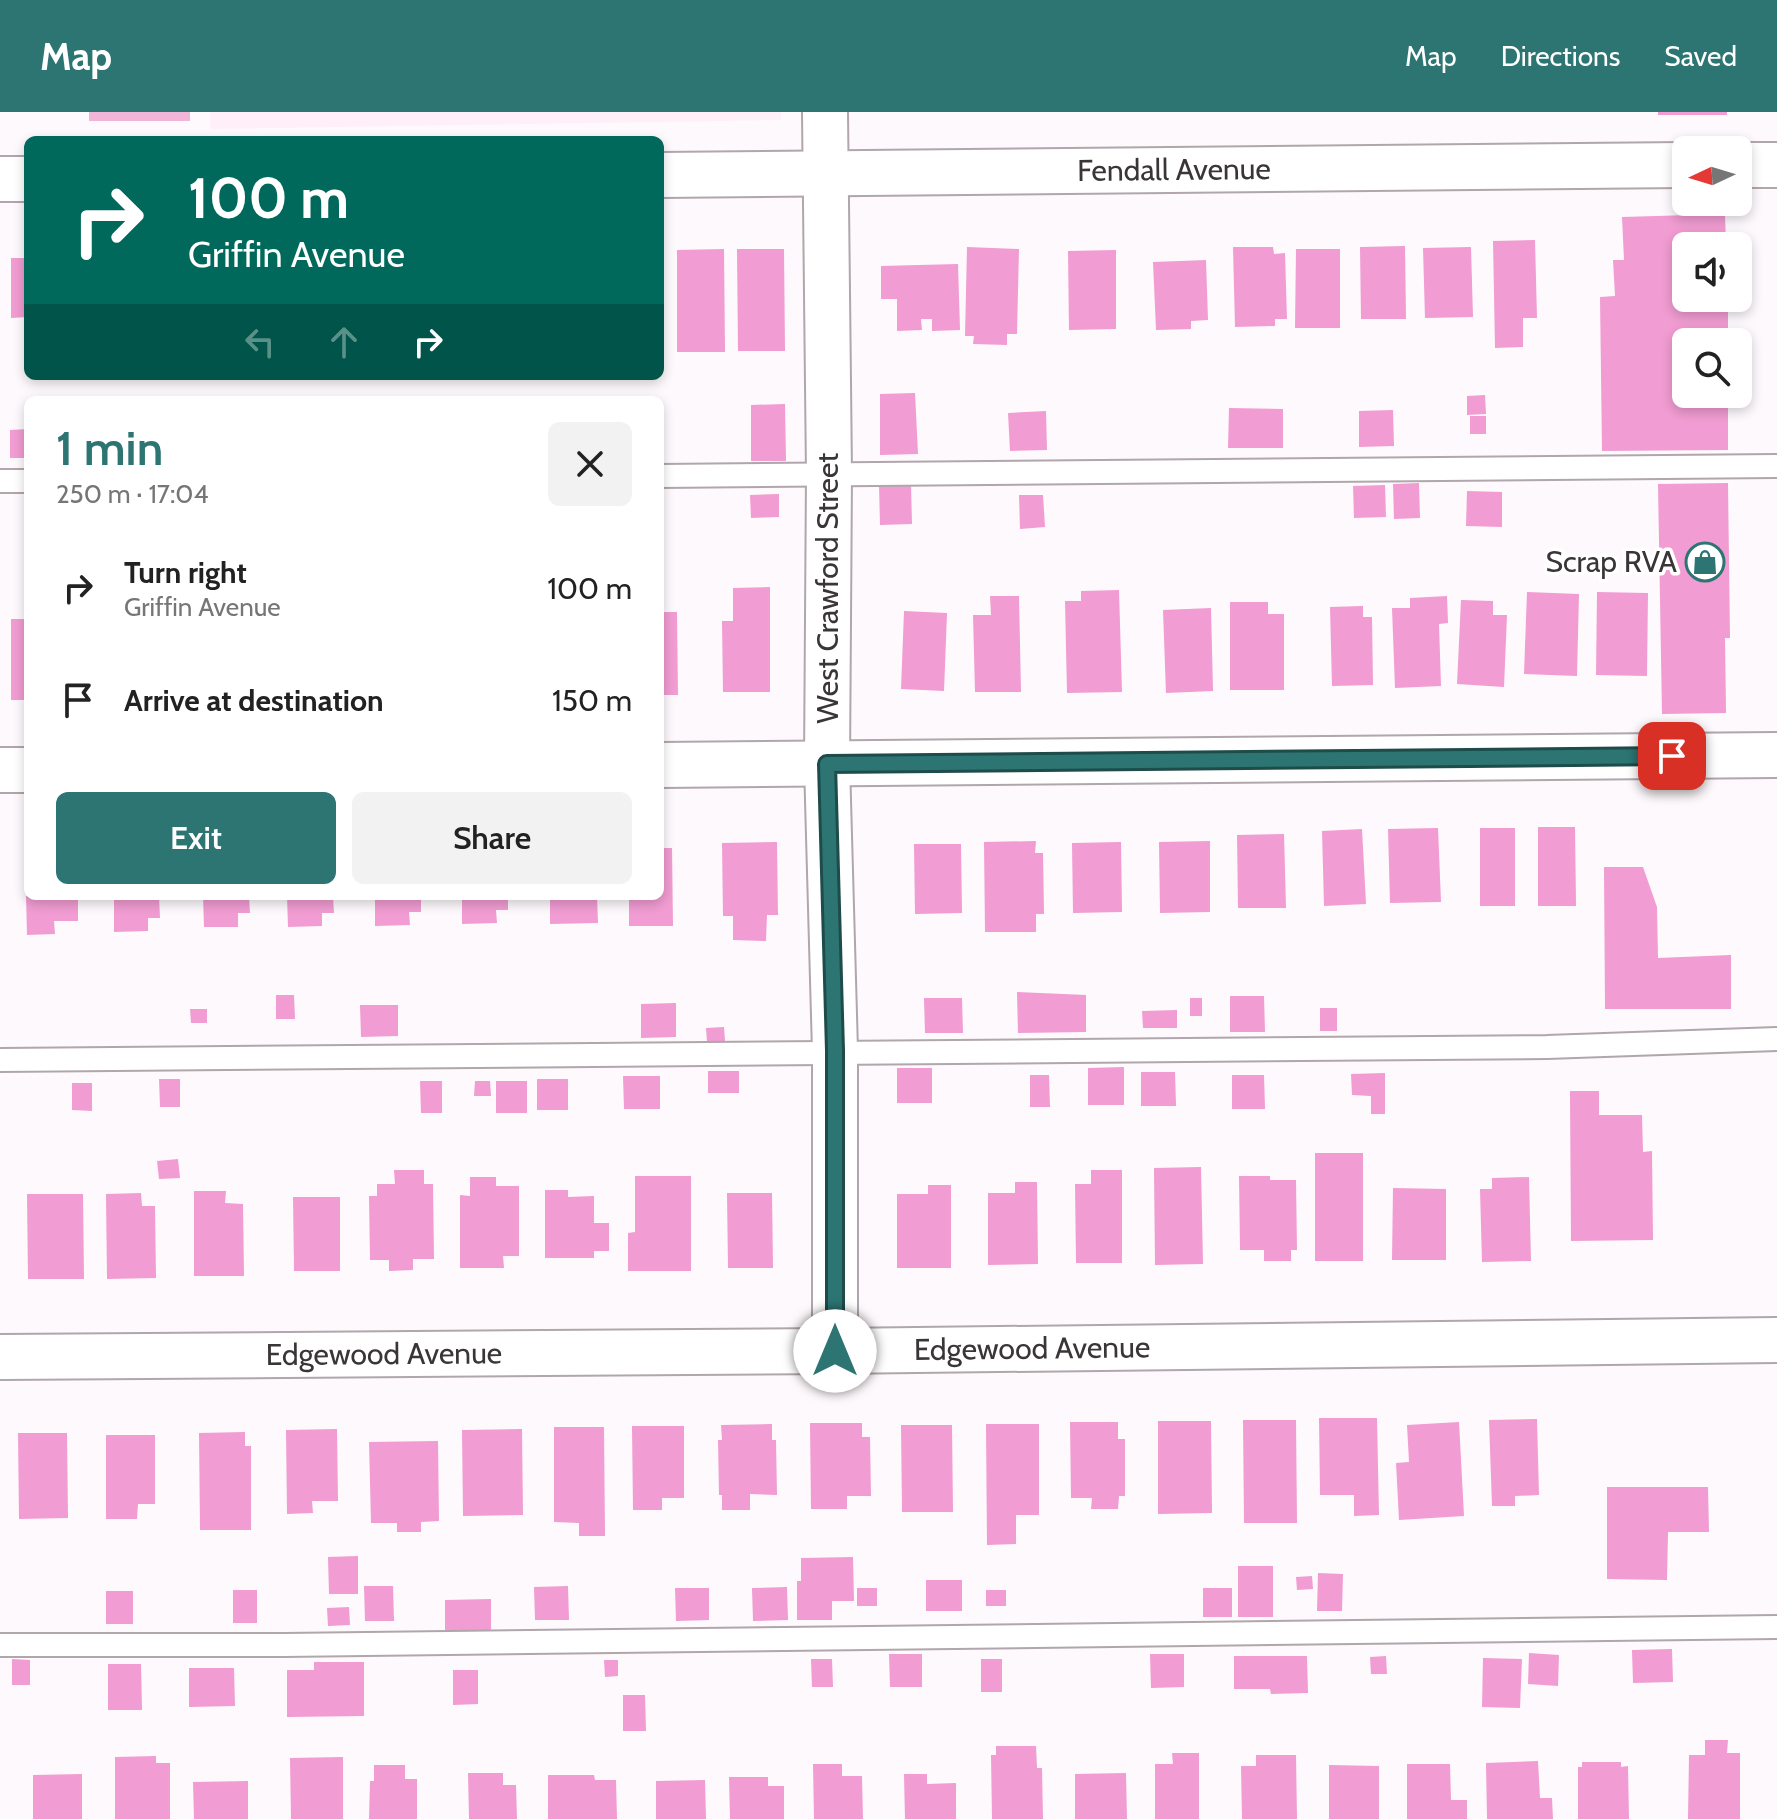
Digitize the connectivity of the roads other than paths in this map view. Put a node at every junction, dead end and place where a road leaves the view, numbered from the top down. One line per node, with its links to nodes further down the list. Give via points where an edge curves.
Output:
1 (825, 112): 5 (street, West Crawford Street)
2 (1672, 165): 5 (street, Fendall Avenue)
3 (1752, 165): 4 (street)
4 (1777, 165)
5 (825, 174): 6 (street, Fendall Avenue); 10 (street, West Crawford Street)
6 (664, 175)
7 (0, 179): 8 (street)
8 (24, 179)
9 (1777, 466): 10 (lane)
10 (829, 474): 11 (lane); 15 (street, West Crawford Street)
11 (664, 476)
12 (0, 481): 13 (lane)
13 (24, 481)
14 (1777, 755): 15 (street)
15 (827, 764): 16 (street); 20 (street, West Crawford Street)
16 (664, 765)
17 (0, 770): 18 (street)
18 (24, 770)
19 (1777, 1039): 20 (lane, via 1547,1047)
20 (835, 1051): 21 (lane); 23 (street, West Crawford Street)
21 (0, 1060)
22 (1777, 1340): 23 (street, Edgewood Avenue)
23 (835, 1351): 24 (street, Edgewood Avenue)
24 (0, 1357)
25 (1777, 1627): 26 (lane)
26 (0, 1645)

